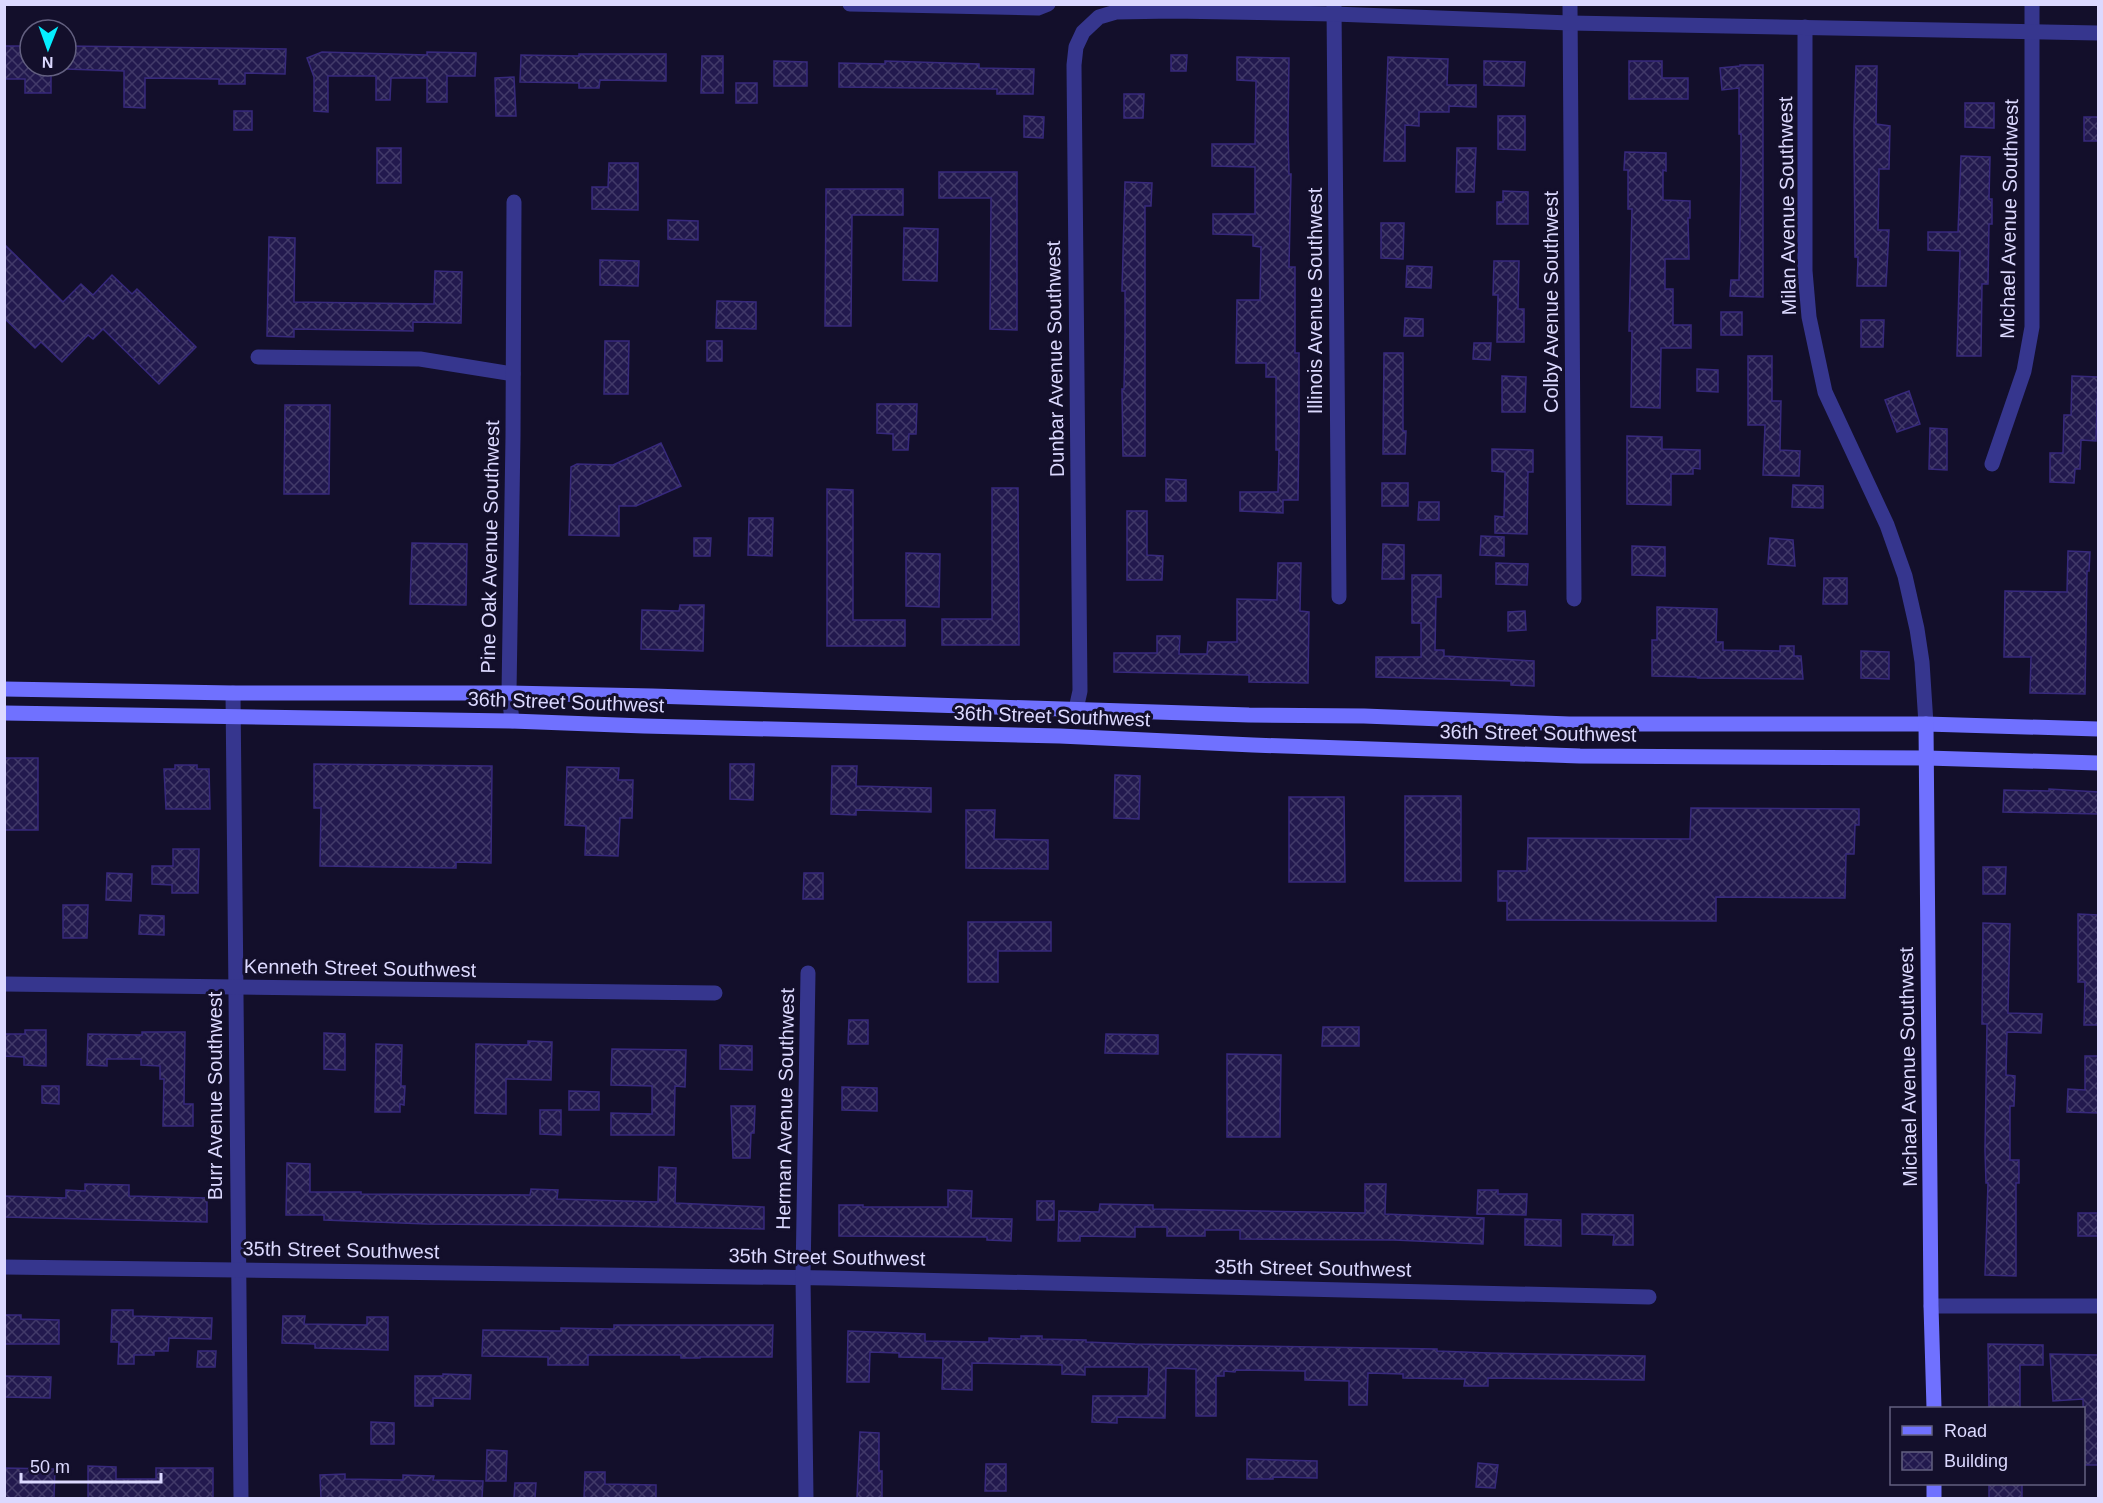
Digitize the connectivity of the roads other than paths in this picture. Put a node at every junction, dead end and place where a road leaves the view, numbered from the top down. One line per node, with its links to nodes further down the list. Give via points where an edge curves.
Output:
1 (850, 4): 2 (street, via 1038,8)
2 (1048, 4)
3 (1570, 4): 6 (street, Colby Avenue Southwest)
4 (2032, 4): 8 (street, Michael Avenue Southwest)
5 (1334, 9): 6 (street); 14 (street, Illinois Avenue Southwest); 19 (street, Dunbar Avenue Southwest, via 1116,12 1099,17 1083,32 1076,47 1080,691)
6 (1570, 23): 7 (street); 15 (street, Colby Avenue Southwest)
7 (1805, 27): 8 (street); 23 (street, Milan Avenue Southwest, via 1805,271 1809,317 1825,392 1887,525 1905,576 1922,662)
8 (2032, 31): 9 (street); 13 (street, Michael Avenue Southwest, via 2032,327 2024,371)
9 (2098, 33)
10 (514, 202): 12 (street, Pine Oak Avenue Southwest)
11 (258, 357): 12 (street, via 420,359)
12 (513, 374): 18 (street, Pine Oak Avenue Southwest)
13 (1992, 464)
14 (1339, 597)
15 (1574, 599)
16 (4, 689): 17 (street, 36th Street Southwest)
17 (233, 693): 18 (street, 36th Street Southwest); 21 (street, Burr Avenue Southwest)
18 (508, 693): 19 (street, 36th Street Southwest); 22 (street, Pine Oak Avenue Southwest)
19 (1076, 709): 23 (street, 36th Street Southwest, via 1569,724)
20 (4, 713): 21 (street, 36th Street Southwest)
21 (234, 718): 22 (street, 36th Street Southwest); 29 (street, Burr Avenue Southwest)
22 (512, 721): 25 (street, 36th Street Southwest, via 1580,756)
23 (1926, 724): 24 (street, 36th Street Southwest); 25 (street, Michael Avenue Southwest)
24 (2098, 729)
25 (1927, 758): 26 (street, 36th Street Southwest); 35 (street, Michael Avenue Southwest)
26 (2098, 763)
27 (808, 973): 33 (street, Herman Avenue Southwest)
28 (4, 984): 29 (street, Kenneth Street Southwest)
29 (236, 988): 30 (street, Kenneth Street Southwest); 32 (street, Burr Avenue Southwest)
30 (715, 993)
31 (4, 1267): 32 (street, 35th Street Southwest)
32 (238, 1270): 33 (street, 35th Street Southwest); 38 (street, Burr Avenue Southwest)
33 (803, 1277): 34 (street, 35th Street Southwest); 39 (street, Herman Avenue Southwest)
34 (1649, 1297)
35 (1931, 1306): 36 (street); 37 (street, Michael Avenue Southwest)
36 (2098, 1306)
37 (1934, 1407)
38 (242, 1498)
39 (806, 1498)

